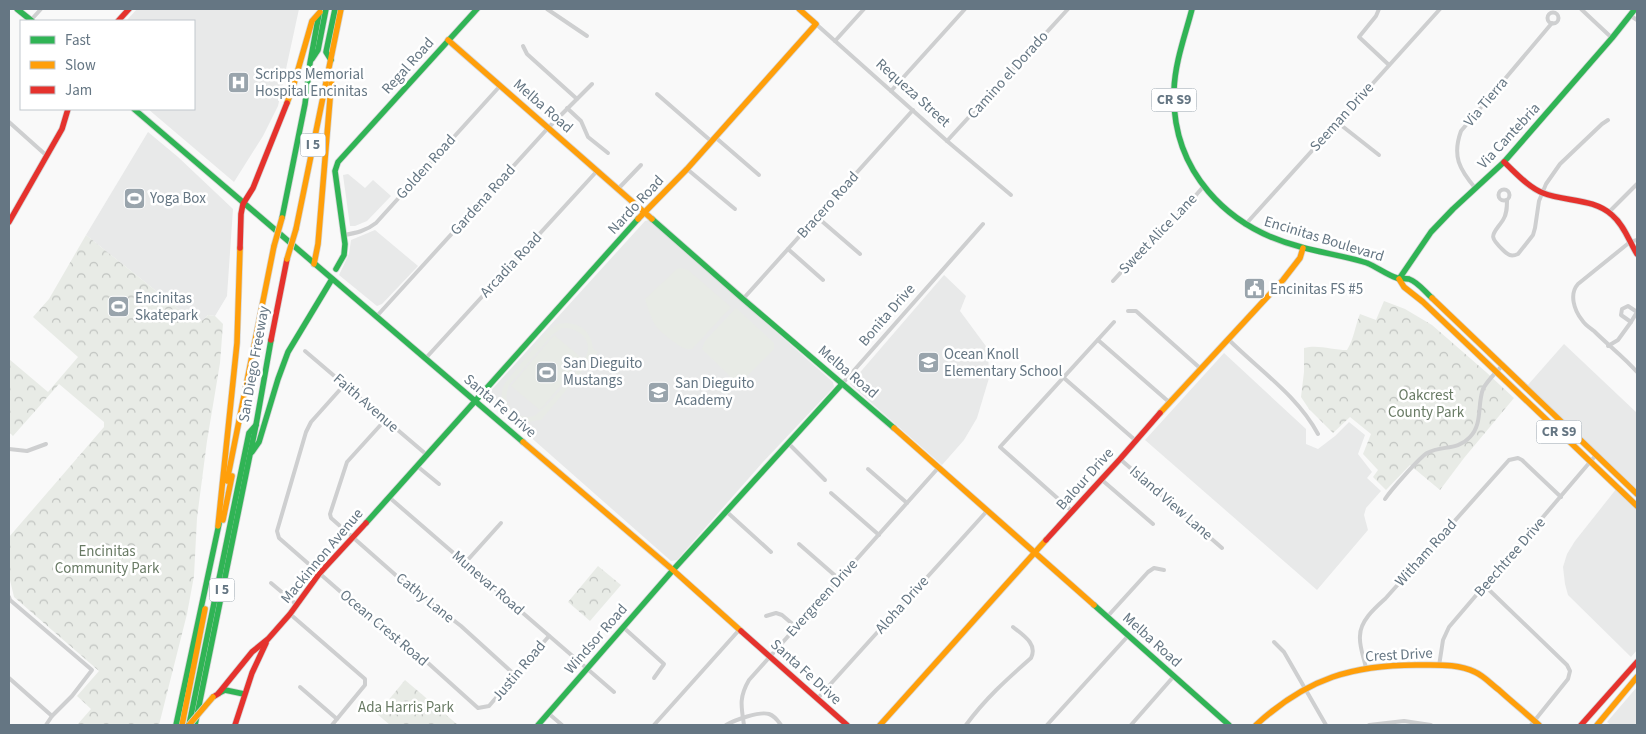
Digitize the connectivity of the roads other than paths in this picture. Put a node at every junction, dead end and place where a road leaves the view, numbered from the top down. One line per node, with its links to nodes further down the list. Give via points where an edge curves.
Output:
1 (17, 9): 20 (main road)
2 (41, 9): 21 (street)
3 (129, 9): 22 (main road)
4 (326, 9): 33 (main road, via 318,50)
5 (335, 9): 32 (main road, via 326,52)
6 (341, 9): 30 (main road, San Diego Freeway / I 5)
7 (478, 9): 28 (main road, Regal Road)
8 (547, 9): 26 (street)
9 (799, 9): 25 (main road, Requeza Street)
10 (864, 9): 29 (street)
11 (965, 9): 37 (street)
12 (1068, 9): 49 (street, Camino el Dorado)
13 (1192, 9): 59 (main road, Encinitas Boulevard / CR S9, via 1175,75 1175,124 1184,152)
14 (1379, 9): 34 (street, via 1359,37)
15 (1440, 9): 34 (street, Seeman Drive)
16 (1581, 9): 27 (street)
17 (1636, 9): 19 (main road, Via Cantebria)
18 (320, 10): 33 (main road, San Diego Freeway / I 5); 65 (main road, via 312,21 290,95 253,188)
19 (1631, 16): 23 (street); 27 (main road, Via Cantebria)
20 (30, 20)
21 (32, 20)
22 (119, 20)
23 (1637, 20)
24 (1552, 23): 61 (street, Via Tierra, via 1461,131 1456,144 1458,160)
25 (816, 24): 29 (street, Requeza Street); 48 (main road, Nardo Road)
26 (587, 36)
27 (1612, 38): 53 (main road, Via Cantebria)
28 (448, 40): 36 (main road, Melba Road); 73 (main road, Regal Road, via 338,162 335,171)
29 (834, 41): 37 (street, Requeza Street)
30 (334, 45): 32 (main road, San Diego Freeway / I 5); 80 (main road)
31 (523, 46): 39 (street, via 527,54)
32 (331, 60): 108 (main road, San Diego Freeway / I 5, bridge, via 275,315)
33 (310, 63): 107 (main road, San Diego Freeway / I 5, bridge, via 305,104)
34 (1389, 65): 46 (street, Seeman Drive)
35 (592, 84): 39 (street, Gardena Road)
36 (500, 86): 47 (main road, Melba Road); 73 (street, Golden Road, via 376,223 362,231)
37 (891, 91): 43 (street, Requeza Street)
38 (657, 94): 48 (street)
39 (577, 98): 40 (street, Gardena Road)
40 (567, 108): 47 (street, Gardena Road); 50 (street, via 581,121 588,137)
41 (68, 110): 52 (main road, via 62,129)
42 (135, 110): 65 (main road, Santa Fe Drive)
43 (913, 110): 49 (street, Requeza Street); 69 (street, Bracero Road)
44 (1608, 120): 62 (street, via 1560,164)
45 (9, 122): 52 (street)
46 (1337, 122): 51 (street); 72 (street, Seeman Drive)
47 (548, 128): 56 (main road, Melba Road); 89 (street, Gardena Road)
48 (713, 139): 55 (main road, Nardo Road); 57 (street)
49 (947, 141): 63 (street, Requeza Street)
50 (608, 152)
51 (1379, 155)
52 (47, 156): 70 (main road)
53 (1504, 162): 61 (main road, Via Cantebria); 62 (main road)
54 (641, 165): 60 (street)
55 (687, 169): 66 (street); 67 (main road, Nardo Road)
56 (597, 171): 60 (main road, Melba Road); 96 (street, Arcadia Road)
57 (759, 175)
58 (1637, 184): 68 (street)
59 (1203, 187): 72 (main road, Encinitas Boulevard / CR S9, via 1221,207); 85 (street, Sweet Alice Lane)
60 (618, 188): 67 (main road, Melba Road)
61 (1476, 189): 83 (main road, Via Cantebria, via 1432,232)
62 (1542, 193): 64 (street, via 1533,235 1514,255 1507,254 1493,237 1493,232 1504,219); 68 (main road, via 1590,203)
63 (1011, 194)
64 (1507, 200)
65 (243, 204): 80 (main road, Santa Fe Drive); 139 (main road, via 237,342)
66 (736, 210)
67 (645, 212): 86 (main road, Melba Road); 104 (main road, Nardo Road)
68 (1609, 212): 75 (main road, via 1620,223)
69 (817, 217): 77 (street, Bracero Road); 78 (street)
70 (9, 222)
71 (983, 224): 103 (street, Bonita Drive)
72 (1245, 225): 76 (main road, Encinitas Boulevard / CR S9)
73 (344, 235): 81 (main road, Regal Road, via 344,253)
74 (1637, 240): 75 (street)
75 (1630, 242): 79 (main road); 94 (street, via 1575,288 1573,302 1582,320)
76 (1303, 248): 83 (main road, Encinitas Boulevard / CR S9, via 1367,264); 92 (main road, Balour Drive, via 1300,258 1283,280)
77 (788, 249): 84 (street); 86 (street, Bracero Road)
78 (860, 254)
79 (1637, 254)
80 (314, 264): 82 (main road, Santa Fe Drive)
81 (336, 269): 82 (street, Regal Road)
82 (332, 279): 89 (main road, Santa Fe Drive); 114 (main road, via 288,352 259,442)
83 (1399, 279): 97 (main road, Encinitas Boulevard / CR S9, via 1409,279 1418,285); 99 (main road, Encinitas Boulevard / CR S9)
84 (823, 280)
85 (1113, 281)
86 (743, 299): 103 (main road, Melba Road)
87 (1128, 311): 98 (street, via 1136,311)
88 (1637, 312): 91 (street); 91 (street, via 1628,306 1622,309 1622,315)
89 (376, 317): 96 (main road, Santa Fe Drive)
90 (1114, 322): 93 (street)
91 (1631, 322): 94 (street, via 1618,340)
92 (1228, 339): 98 (main road, Balour Drive); 109 (street, via 1294,400)
93 (1098, 340): 101 (street); 105 (street)
94 (1608, 346): 100 (street)
95 (305, 351): 102 (street, Faith Avenue)
96 (425, 358): 104 (main road, Santa Fe Drive)
97 (1502, 365): 99 (street); 116 (main road, Encinitas Boulevard / CR S9)
98 (1201, 369): 105 (main road, Balour Drive)
99 (1496, 372): 118 (main road, Encinitas Boulevard / CR S9); 130 (street, via 1484,387 1477,429 1472,436 1453,448 1426,454)
100 (1637, 372)
101 (1064, 378): 110 (street); 136 (street, via 1000,447)
102 (345, 384): 106 (street, Faith Avenue); 149 (street, Ocean Crest Road, via 306,432 277,531 278,538)
103 (842, 384): 111 (main road, Bonita Drive); 120 (main road, Melba Road)
104 (475, 402): 115 (main road, Mackinnon Avenue); 147 (main road, Santa Fe Drive)
105 (1169, 402): 110 (main road, Balour Drive)
106 (386, 419): 115 (street, Faith Avenue); 141 (street, Cathy Lane, via 347,462 330,514 334,522)
107 (238, 422): 139 (main road, San Diego Freeway / I 5); 190 (main road, via 241,432)
108 (256, 425): 114 (main road, San Diego Freeway / I 5); 191 (main road, via 249,432)
109 (1318, 434)
110 (1135, 440): 117 (main road, Balour Drive)
111 (788, 443): 122 (street); 135 (main road, Bonita Drive)
112 (46, 444): 113 (street, via 27,451)
113 (9, 449)
114 (250, 455): 192 (main road, San Diego Freeway / I 5)
115 (427, 455): 119 (main road, Mackinnon Avenue)
116 (1596, 455): 118 (street, Beechtree Drive); 127 (main road, Encinitas Boulevard / CR S9)
117 (1120, 459): 123 (main road, Balour Drive); 143 (street, Island View Lane)
118 (1590, 462): 125 (main road, Encinitas Boulevard / CR S9); 128 (street, Beechtree Drive)
119 (417, 466): 124 (street); 129 (main road, Mackinnon Avenue)
120 (938, 468): 132 (street, Evergreen Drive); 134 (main road, Melba Road)
121 (868, 469): 132 (street)
122 (825, 480)
123 (1102, 480): 136 (main road, Balour Drive); 138 (street)
124 (439, 484)
125 (1621, 491): 131 (main road, via 1626,489); 133 (main road, Encinitas Boulevard / CR S9)
126 (831, 493): 140 (street)
127 (1637, 494)
128 (1561, 497): 152 (street, Beechtree Drive); 170 (street, Witham Road, via 1522,460 1509,460 1372,611 1360,635)
129 (390, 498): 141 (main road, Mackinnon Avenue); 146 (street, Munevar Road)
130 (1385, 499)
131 (1637, 499)
132 (907, 503): 140 (street, Evergreen Drive)
133 (1637, 506)
134 (987, 511): 145 (main road, Melba Road); 181 (street, Aloha Drive)
135 (727, 512): 144 (street); 147 (main road, Bonita Drive)
136 (1073, 512): 145 (main road, Balour Drive)
137 (502, 523): 146 (street)
138 (1153, 524)
139 (218, 526): 189 (main road, San Diego Freeway / I 5)
140 (879, 535): 150 (street, Evergreen Drive)
141 (353, 536): 149 (main road, Mackinnon Avenue); 171 (street, Cathy Lane)
142 (799, 544): 150 (street)
143 (1222, 548)
144 (771, 552)
145 (1035, 552): 157 (main road, Melba Road); 202 (main road, Balour Drive)
146 (465, 563): 162 (street, Munevar Road)
147 (673, 570): 158 (main road, Windsor Road); 161 (main road, Santa Fe Drive)
148 (1164, 570): 157 (street, via 1154,568 1148,572)
149 (320, 574): 154 (main road, Mackinnon Avenue); 182 (street, Ocean Crest Road, via 382,628 418,654 476,707)
150 (839, 580): 159 (street, Evergreen Drive)
151 (271, 583): 154 (street)
152 (1485, 586): 168 (street, Beechtree Drive, via 1450,627 1443,640); 187 (street, via 1570,671 1568,679)
153 (9, 597): 184 (street, via 92,670)
154 (297, 605): 155 (main road, Mackinnon Avenue)
155 (290, 614): 164 (main road, Mackinnon Avenue); 186 (street, via 365,679 364,685)
156 (766, 616): 159 (street, via 776,612)
157 (1107, 617): 163 (main road, Melba Road)
158 (623, 627): 169 (main road, Windsor Road); 175 (street, via 664,664)
159 (796, 627): 166 (street, Evergreen Drive)
160 (1013, 627): 203 (street, via 1031,643 1033,655 980,705)
161 (740, 629): 166 (main road, Santa Fe Drive); 197 (street)
162 (549, 636): 169 (street, Munevar Road); 171 (street, Justin Road)
163 (1128, 636): 172 (main road, Melba Road); 204 (street)
164 (268, 639): 179 (main road); 180 (main road, Mackinnon Avenue, via 252,652)
165 (1274, 642): 177 (street, via 1284,652)
166 (770, 656): 181 (main road, Santa Fe Drive); 185 (street, Evergreen Drive, via 742,691)
167 (1637, 662): 211 (main road)
168 (1439, 666): 170 (main road, Crest Drive, via 1384,665); 187 (main road, Crest Drive, via 1461,667 1474,672)
169 (587, 668): 178 (street, Munevar Road); 183 (main road, Windsor Road)
170 (1366, 668): 177 (main road, Crest Drive)
171 (515, 675): 182 (street, Justin Road)
172 (1174, 676): 205 (street); 206 (main road, Melba Road)
173 (1637, 677): 212 (main road)
174 (9, 678): 184 (street)
175 (654, 678)
176 (300, 687): 186 (street)
177 (1305, 689): 207 (main road, Crest Drive, via 1278,705); 208 (street)
178 (614, 692)
179 (244, 694): 180 (main road, via 226,690); 193 (main road)
180 (215, 696): 191 (main road, Mackinnon Avenue, bridge)
181 (817, 699): 201 (main road, Santa Fe Drive)
182 (489, 706)
183 (548, 713): 195 (main road, Windsor Road); 196 (street)
184 (52, 716): 188 (street)
185 (743, 718): 198 (street); 199 (street, Evergreen Drive); 200 (street, via 768,714)
186 (338, 719): 194 (street)
187 (1535, 724)
188 (46, 725)
189 (176, 725)
190 (182, 725)
191 (189, 725)
192 (196, 725)
193 (235, 725)
194 (332, 725)
195 (538, 725)
196 (562, 725)
197 (654, 725)
198 (726, 725)
199 (744, 725)
200 (781, 725)
201 (847, 725)
202 (880, 725)
203 (966, 725)
204 (1047, 725)
205 (1131, 725)
206 (1229, 725)
207 (1256, 725)
208 (1326, 725)
209 (1369, 725): 210 (street, via 1404,721)
210 (1431, 725)
211 (1581, 725)
212 (1597, 725)

